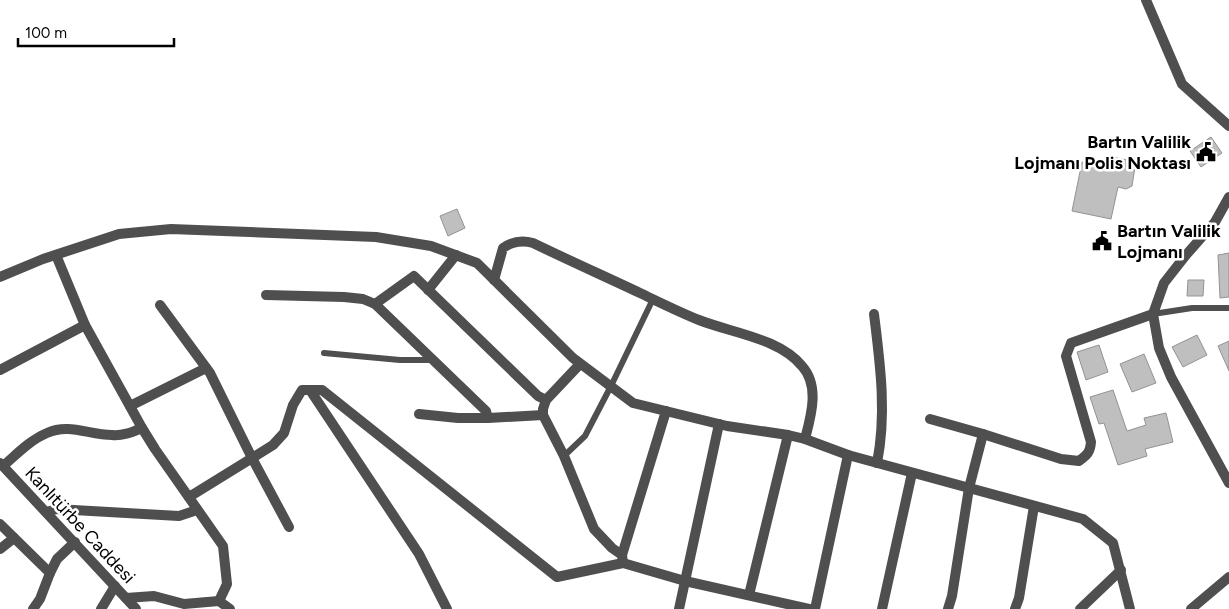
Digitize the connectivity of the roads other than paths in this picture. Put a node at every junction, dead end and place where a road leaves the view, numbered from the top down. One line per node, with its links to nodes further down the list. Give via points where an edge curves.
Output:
1 (1146, 0): 2 (street, via 1182,84)
2 (1229, 126)
3 (1229, 197): 15 (street, via 1215,222 1164,283)
4 (56, 255): 5 (street, via 119,234 171,229 376,237 431,246); 6 (street); 16 (street)
5 (456, 255): 7 (street, via 477,263); 8 (street)
6 (0, 277)
7 (494, 280): 10 (street, via 504,248 514,242 526,241); 19 (street)
8 (428, 290): 11 (street, via 414,276); 24 (street, via 538,396)
9 (266, 295): 11 (street, via 344,297)
10 (653, 299): 22 (lane); 35 (street, via 699,320 772,344 804,367 813,396)
11 (375, 304): 18 (street)
12 (160, 305): 20 (street)
13 (1229, 308): 15 (lane, via 1192,308)
14 (874, 314): 39 (street, via 882,409)
15 (1153, 314): 33 (street, via 1071,343 1066,356 1091,442 1087,455 1079,461 1061,459); 42 (street, via 1159,348 1171,377)
16 (85, 325): 21 (street); 25 (street)
17 (324, 353): 18 (lane)
18 (433, 360): 29 (street, via 486,411)
19 (580, 364): 22 (street); 24 (street)
20 (206, 368): 25 (street); 38 (street)
21 (0, 370)
22 (611, 386): 26 (street, via 633,403); 37 (lane, via 585,436)
23 (310, 390): 38 (street, via 302,390 293,405 284,434); 53 (street, via 322,390 556,577); 67 (street, via 419,554)
24 (546, 400): 28 (street)
25 (130, 406): 32 (street)
26 (666, 411): 31 (street); 53 (street)
27 (420, 414): 29 (street)
28 (543, 415): 29 (street); 37 (street)
29 (488, 418)
30 (930, 419): 33 (street)
31 (719, 424): 34 (street); 57 (street)
32 (142, 428): 40 (street, via 111,435 70,428 57,430 46,433); 44 (street)
33 (983, 434): 43 (street)
34 (788, 435): 35 (street); 59 (street)
35 (805, 439): 36 (street)
36 (848, 455): 39 (street); 70 (street)
37 (564, 456): 53 (street, via 594,529)
38 (252, 458): 44 (street); 49 (street)
39 (877, 463): 41 (street)
40 (2, 464): 47 (street, Kanlıtürbe Caddesi)
41 (912, 473): 43 (street); 71 (street)
42 (1229, 483)
43 (969, 488): 45 (street); 72 (street)
44 (189, 497): 46 (street)
45 (1034, 506): 54 (street, via 1083,519 1113,543); 73 (street)
46 (197, 510): 47 (street, via 179,516 56,509); 61 (street, via 223,546 227,584)
47 (47, 512): 51 (street, Kanlıtürbe Caddesi)
48 (0, 524): 50 (street)
49 (289, 527)
50 (14, 538): 52 (street); 55 (street)
51 (75, 542): 55 (street, via 57,559); 58 (street, Kanlıtürbe Caddesi)
52 (0, 549)
53 (623, 559): 57 (street)
54 (1121, 570): 74 (street); 75 (street)
55 (50, 572): 63 (street)
56 (1229, 577): 76 (street)
57 (685, 581): 59 (street); 68 (street)
58 (115, 586): 60 (street, Kanlıtürbe Caddesi); 64 (street)
59 (749, 595): 62 (street)
60 (126, 598): 61 (street, via 154,596 184,604); 65 (street, Kanlıtürbe Caddesi)
61 (219, 601): 66 (street)
62 (796, 608): 69 (street)
63 (33, 609)
64 (101, 609)
65 (136, 609)
66 (230, 609)
67 (447, 609)
68 (679, 609)
69 (809, 609)
70 (815, 609)
71 (882, 609)
72 (948, 609)
73 (1015, 609)
74 (1080, 609)
75 (1130, 609)
76 (1191, 609)

